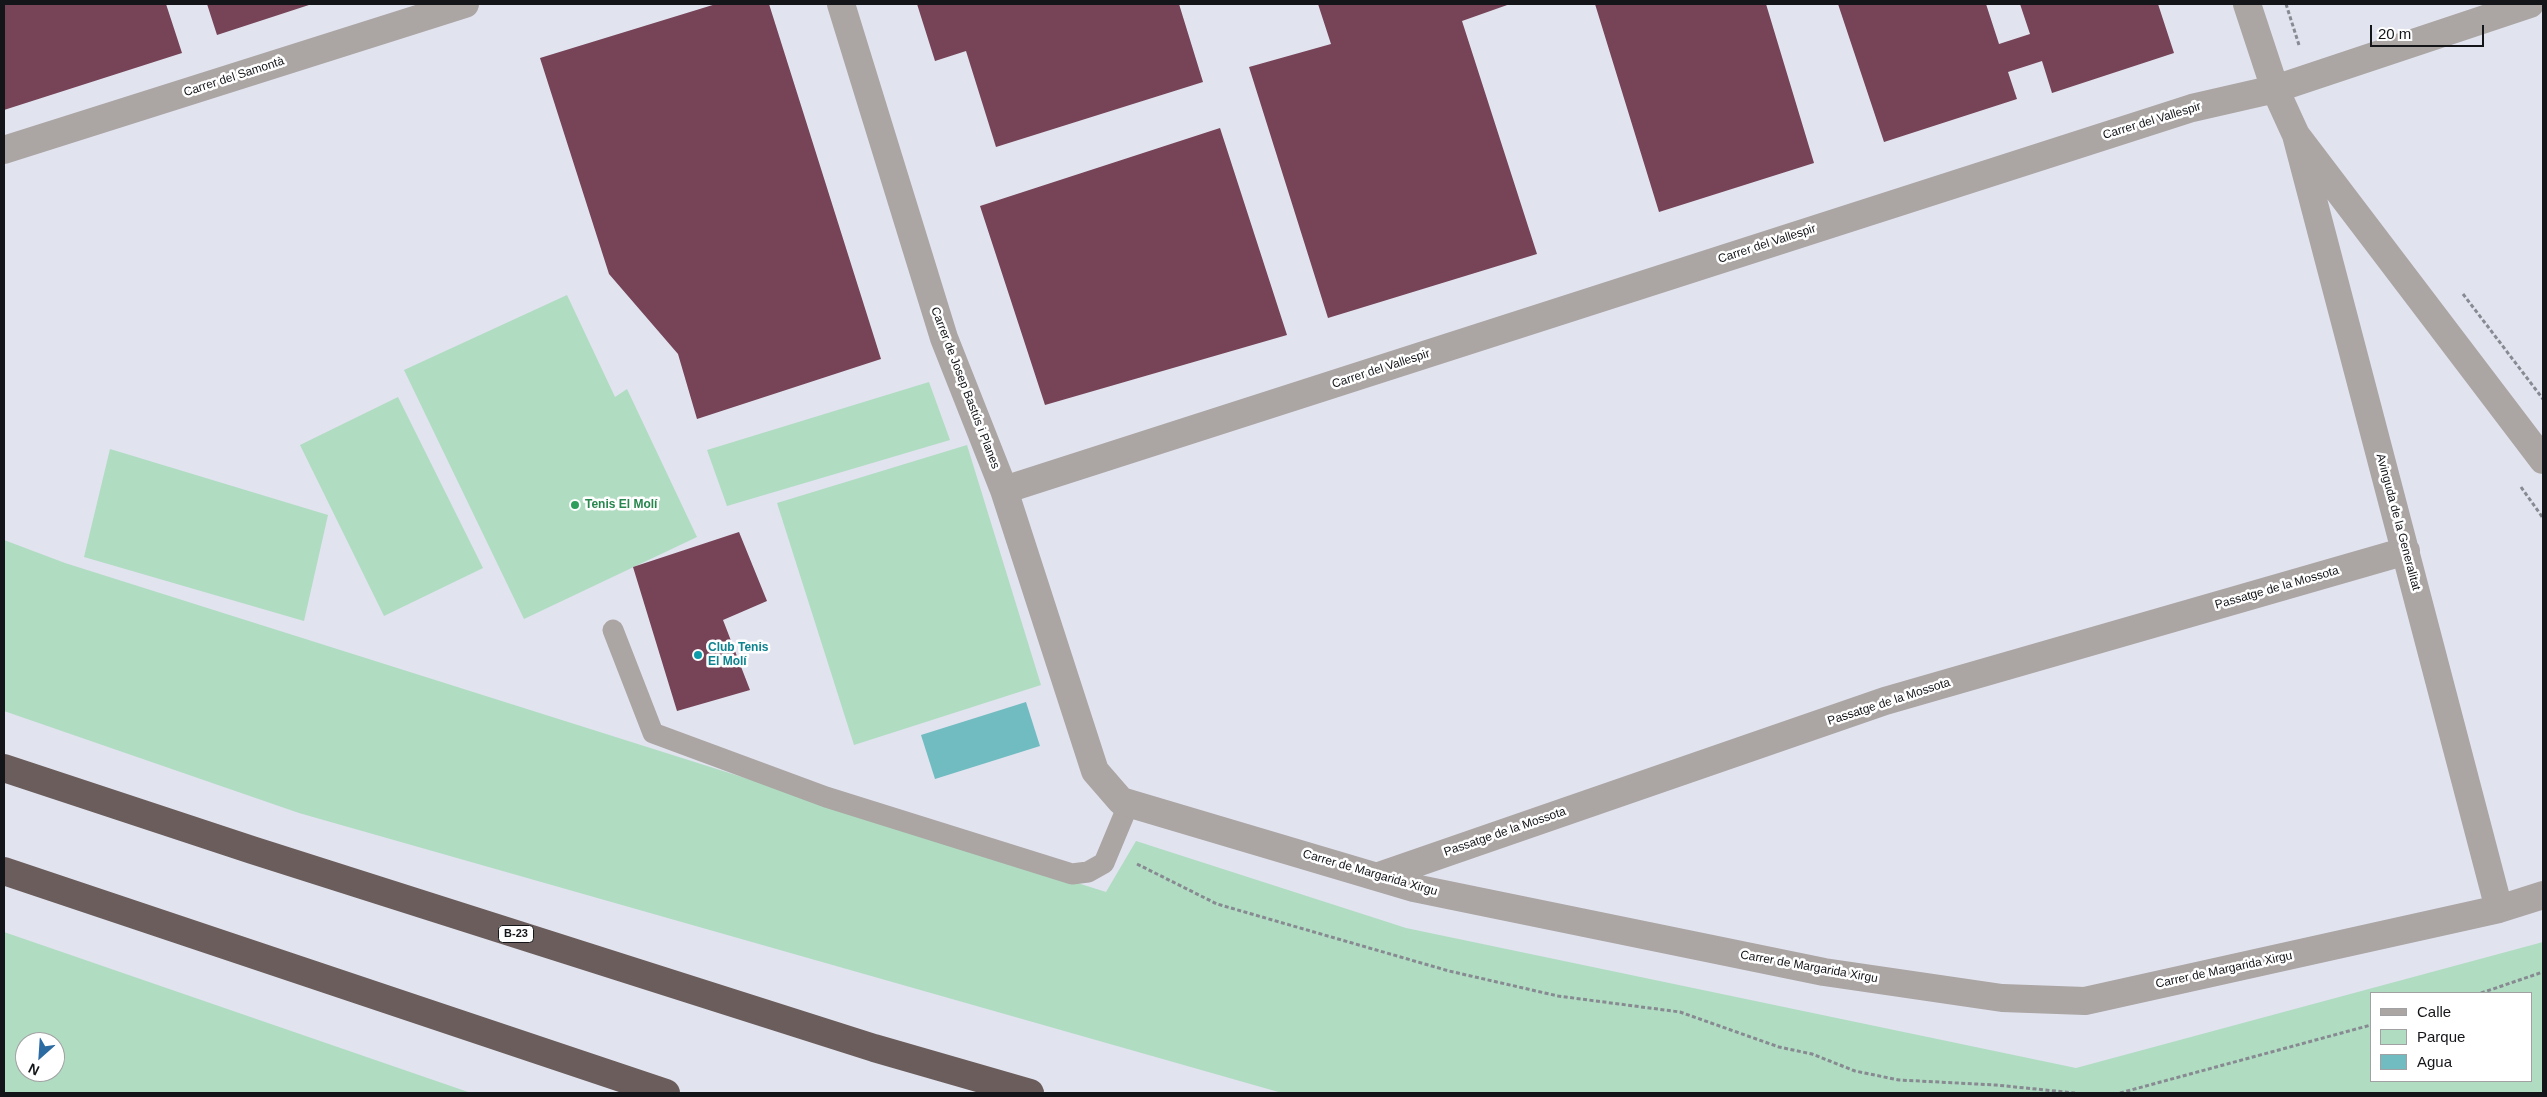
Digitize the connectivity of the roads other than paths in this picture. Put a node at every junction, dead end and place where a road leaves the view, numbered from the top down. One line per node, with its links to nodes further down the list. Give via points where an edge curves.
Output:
1 (465, 4): 7 (street, Carrer del Samontà)
2 (841, 4): 9 (street, Carrer de Josep Bastús i Planes, via 944,338)
3 (2247, 4): 5 (street, Avinguda de la Generalitat)
4 (2530, 4): 5 (street, Carrer del Vallespir)
5 (2275, 89): 6 (street, Avinguda de la Generalitat); 9 (street, Carrer del Vallespir, via 2192,108)
6 (2296, 135): 8 (street, Avinguda de la Generalitat); 10 (street, Avinguda de la Generalitat)
7 (4, 150)
8 (2543, 460)
9 (1004, 490): 13 (street, Carrer de Josep Bastús i Planes)
10 (2406, 551): 16 (street, Passatge de la Mossota, via 1885,701); 18 (street, Avinguda de la Generalitat)
11 (613, 630): 14 (lane, via 653,732 826,797 1072,874 1088,872 1104,863)
12 (4, 768): 20 (highway, B-23, via 874,1048)
13 (1095, 771): 14 (street, Carrer de Margarida Xirgu, via 1121,801)
14 (1129, 803): 16 (street, Carrer de Margarida Xirgu)
15 (4, 871): 19 (highway)
16 (1379, 876): 18 (street, Carrer de Margarida Xirgu, via 1414,888 1824,972 2002,998 2086,1000)
17 (2543, 895): 18 (street, Carrer de Margarida Xirgu)
18 (2499, 909)
19 (666, 1093)
20 (1030, 1093)

